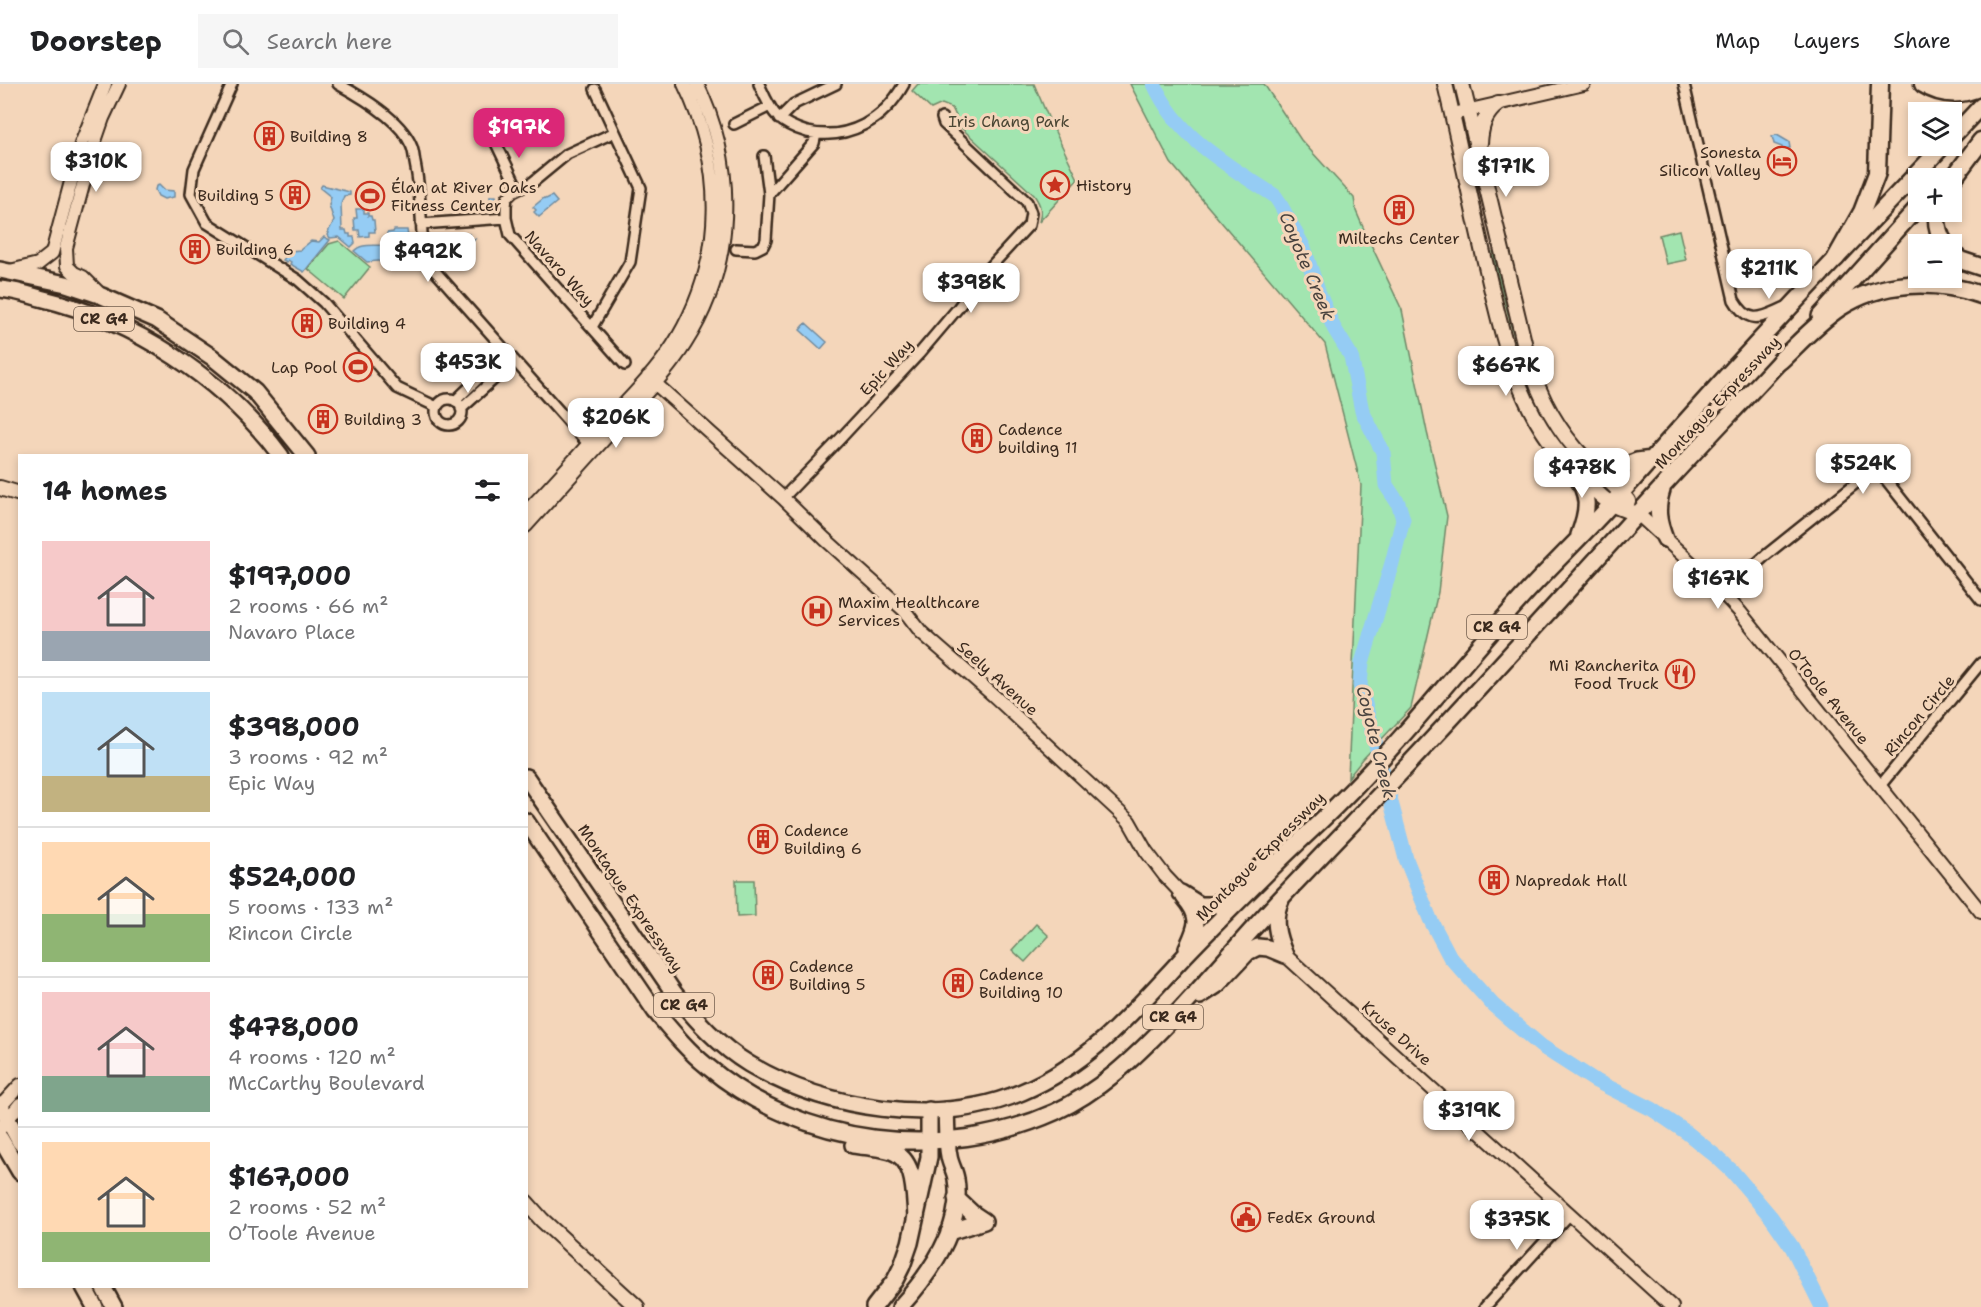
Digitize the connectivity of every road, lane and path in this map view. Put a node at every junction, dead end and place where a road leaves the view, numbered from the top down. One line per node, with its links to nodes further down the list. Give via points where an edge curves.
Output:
1 (105, 84): 45 (street, via 81,144 52,253 38,264)
2 (119, 84): 48 (street, via 94,144 66,248 68,266)
3 (232, 84): 57 (street, via 194,169 191,194 207,223 298,280 324,303 398,388)
4 (338, 84): 40 (street, via 387,117 412,146)
5 (684, 84): 55 (street, via 710,156 714,193 712,241 694,306)
6 (697, 84): 55 (street, via 713,119 724,166 724,238 715,280 697,323 676,357)
7 (759, 84): 19 (street)
8 (836, 84): 23 (street, via 794,104)
9 (1445, 84): 22 (main road)
10 (1462, 84): 21 (main road)
11 (1584, 84): 18 (street)
12 (1684, 84): 49 (street, via 1734,300 1750,318 1761,318)
13 (1881, 84): 42 (highway, via 1877,173 1862,212)
14 (1923, 84): 16 (highway, via 1948,94)
15 (903, 85): 28 (street, via 888,108 870,122 841,133)
16 (1981, 87)
17 (595, 90): 27 (street)
18 (1497, 104): 21 (street); 31 (main road, via 1485,119)
19 (770, 106): 23 (street); 25 (street)
20 (1981, 106): 26 (main road)
21 (1469, 110): 22 (street); 31 (main road)
22 (1453, 114): 63 (main road, via 1512,368 1535,419)
23 (779, 118): 28 (street, via 798,130)
24 (942, 118): 67 (street, Epic Way, via 1027,202 1031,213 1029,225 919,354)
25 (734, 124)
26 (1962, 126)
27 (615, 132): 36 (street, via 567,154); 50 (street, via 641,188 630,262)
28 (816, 134): 37 (street, via 814,143)
29 (1981, 139): 34 (main road); 35 (highway)
30 (495, 141): 36 (street)
31 (1480, 154): 62 (main road, via 1529,363 1549,411)
32 (764, 156): 37 (street)
33 (1933, 156): 42 (main road, Montague Expressway / CR G4)
34 (1953, 168)
35 (1960, 168)
36 (518, 189): 38 (street, via 507,198)
37 (769, 194): 41 (street, via 763,246 755,250)
38 (506, 218): 40 (street); 50 (street, Navaro Way, via 510,235)
39 (1908, 218): 53 (main road, Montague Expressway / CR G4)
40 (421, 224): 51 (street, via 427,262)
41 (736, 249)
42 (1836, 258): 49 (main road, Montague Expressway / CR G4)
43 (1962, 261): 44 (highway)
44 (1981, 267)
45 (4, 271): 48 (main road, CR G4)
46 (0, 288): 59 (main road, CR G4, via 95,315 151,342 241,408)
47 (1981, 295): 53 (highway, via 1938,284 1913,284 1862,296 1839,308)
48 (102, 296): 60 (main road, CR G4, via 157,320 220,364 255,392)
49 (1794, 304): 61 (main road, Montague Expressway / CR G4)
50 (592, 327): 54 (street, Navaro Way)
51 (506, 352): 52 (street); 56 (street)
52 (514, 361): 56 (street); 58 (street)
53 (1780, 361): 64 (main road, Montague Expressway / CR G4)
54 (625, 365)
55 (652, 380): 58 (street); 67 (street, Seely Avenue)
56 (458, 405): 57 (street, via 444,400); 57 (street, via 459,419 446,425 437,418)
57 (437, 407)
58 (591, 447): 69 (street); 73 (street)
59 (279, 454)
60 (305, 454)
61 (1653, 459): 62 (main road, via 1619,468); 68 (main road, Montague Expressway / CR G4)
62 (1586, 460): 68 (main road)
63 (1574, 470): 68 (main road); 75 (main road, via 1588,503)
64 (1664, 485): 71 (main road, Montague Expressway / CR G4); 74 (main road, via 1658,503 1658,522)
65 (0, 488): 66 (main road)
66 (18, 493)
67 (783, 498): 83 (street, Seely Avenue, via 904,610 921,632 1130,821 1146,851)
68 (1617, 498): 71 (main road); 75 (main road, Montague Expressway / CR G4)
69 (536, 502): 70 (street); 72 (street)
70 (528, 510)
71 (1638, 514): 74 (street, O’Toole Avenue); 84 (main road, Montague Expressway / CR G4)
72 (528, 517)
73 (528, 524)
74 (1665, 539): 76 (street, O’Toole Avenue)
75 (1577, 541): 82 (main road, Montague Expressway / CR G4, via 1525,594 1348,795)
76 (1723, 594): 77 (street, via 1876,467); 80 (street, O’Toole Avenue)
77 (1981, 600)
78 (1981, 663): 80 (street, Rincon Circle)
79 (528, 780): 91 (main road, Montague Expressway / CR G4, via 674,993 723,1045 776,1078 817,1094 874,1106)
80 (1880, 786): 85 (street, O’Toole Avenue)
81 (528, 824): 94 (main road, Montague Expressway / CR G4, via 674,1035 705,1065 773,1110)
82 (1295, 843): 83 (main road, via 1254,870 1215,905 1200,905); 87 (main road, Montague Expressway / CR G4)
83 (1181, 893): 87 (main road, via 1197,920)
84 (1283, 895): 86 (main road, via 1275,920); 88 (main road, Montague Expressway / CR G4)
85 (1981, 912)
86 (1285, 955): 88 (main road, via 1258,947 1248,952 1217,985); 104 (street, Kruse Drive)
87 (1182, 959): 92 (main road, Montague Expressway / CR G4, via 1124,1023 1071,1066 1043,1083 999,1101)
88 (1183, 1006): 95 (main road, Montague Expressway / CR G4, via 1127,1065 1084,1097 1035,1120)
89 (18, 1088): 93 (street)
90 (18, 1105): 93 (street)
91 (929, 1110): 92 (main road, Montague Expressway / CR G4); 99 (main road)
92 (946, 1110): 98 (main road)
93 (2, 1113): 97 (main road)
94 (828, 1130): 99 (main road, Montague Expressway / CR G4); 105 (main road, via 846,1143 894,1152 904,1159 912,1182)
95 (980, 1136): 98 (main road, Montague Expressway / CR G4); 101 (main road, via 959,1153)
96 (0, 1138): 100 (main road)
97 (18, 1139)
98 (948, 1140): 99 (main road, Montague Expressway / CR G4); 101 (main road)
99 (930, 1141): 105 (main road)
100 (11, 1165)
101 (956, 1179): 102 (main road)
102 (956, 1198): 106 (main road); 106 (main road, via 984,1221)
103 (528, 1204): 111 (main road)
104 (1570, 1214): 114 (street); 115 (street, Kruse Drive)
105 (916, 1216): 112 (main road, via 902,1266)
106 (950, 1232): 113 (main road, via 927,1276)
107 (85, 1288): 109 (main road)
108 (104, 1288): 110 (main road)
109 (95, 1307)
110 (114, 1307)
111 (637, 1307)
112 (874, 1307)
113 (900, 1307)
114 (1485, 1307)
115 (1672, 1307)

